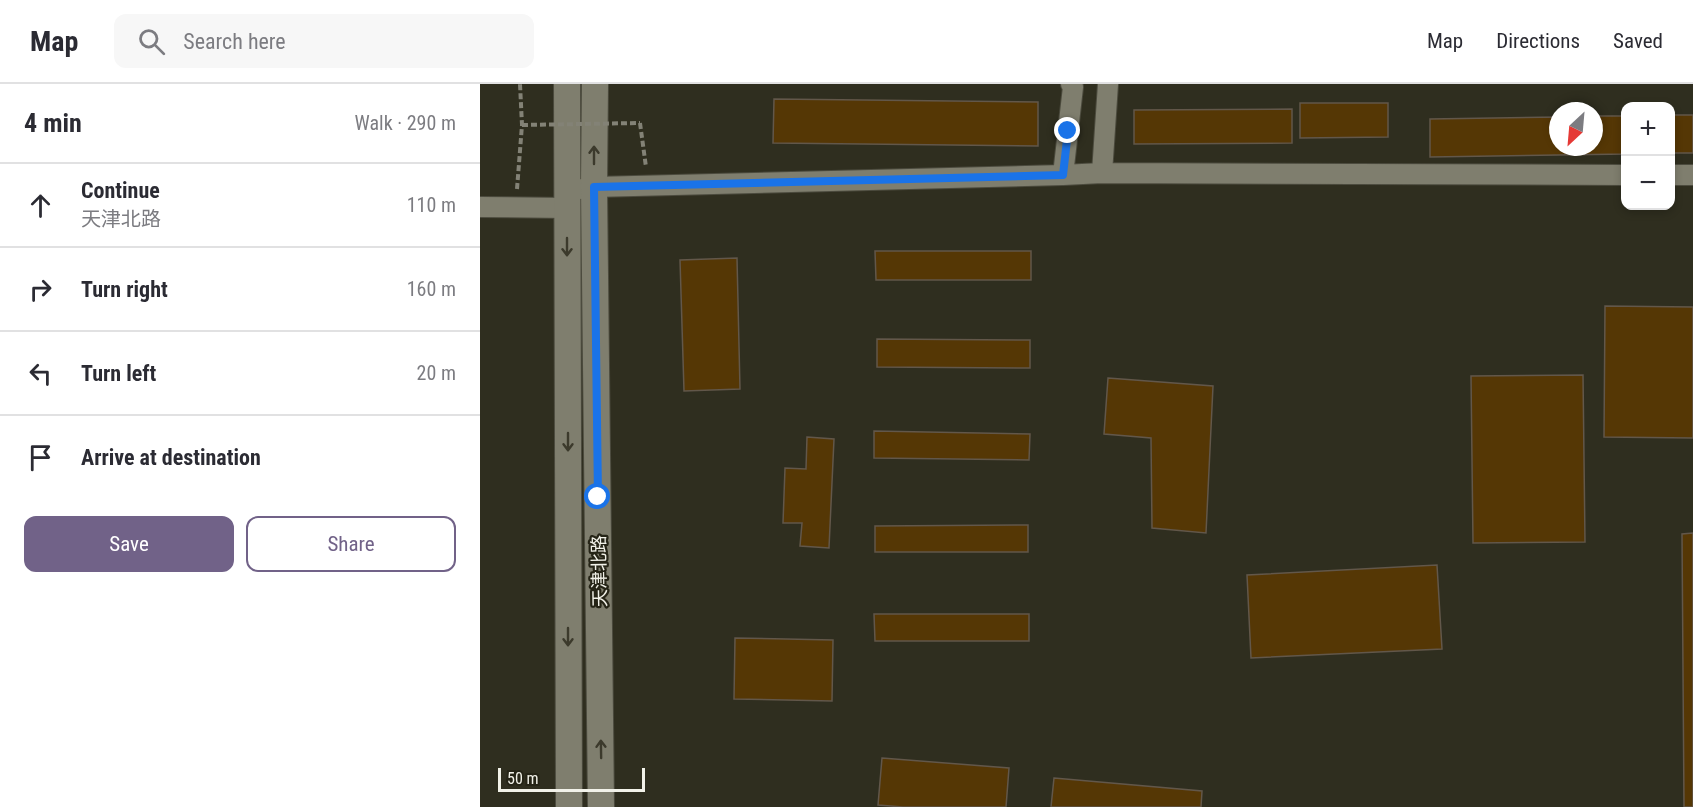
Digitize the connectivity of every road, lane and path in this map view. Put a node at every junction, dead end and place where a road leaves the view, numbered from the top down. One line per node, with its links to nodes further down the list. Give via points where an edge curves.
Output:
1 (520, 84): 6 (path)
2 (567, 84): 15 (street, 天津北路)
3 (595, 84): 14 (street, 天津北路, one-way to 3)
4 (1071, 84): 10 (street)
5 (1108, 84): 9 (street)
6 (522, 125): 7 (path, bridge, via 640,123); 8 (path)
7 (646, 158)
8 (518, 172)
9 (1102, 173): 10 (street); 11 (street)
10 (1063, 175): 14 (street)
11 (1621, 175)
12 (1675, 175): 13 (street)
13 (1693, 176)
14 (594, 187): 15 (street); 18 (street, 天津北路, one-way to 14)
15 (567, 199): 16 (street); 17 (street, 天津北路, one-way to 17)
16 (480, 207)
17 (569, 807)
18 (602, 807)

